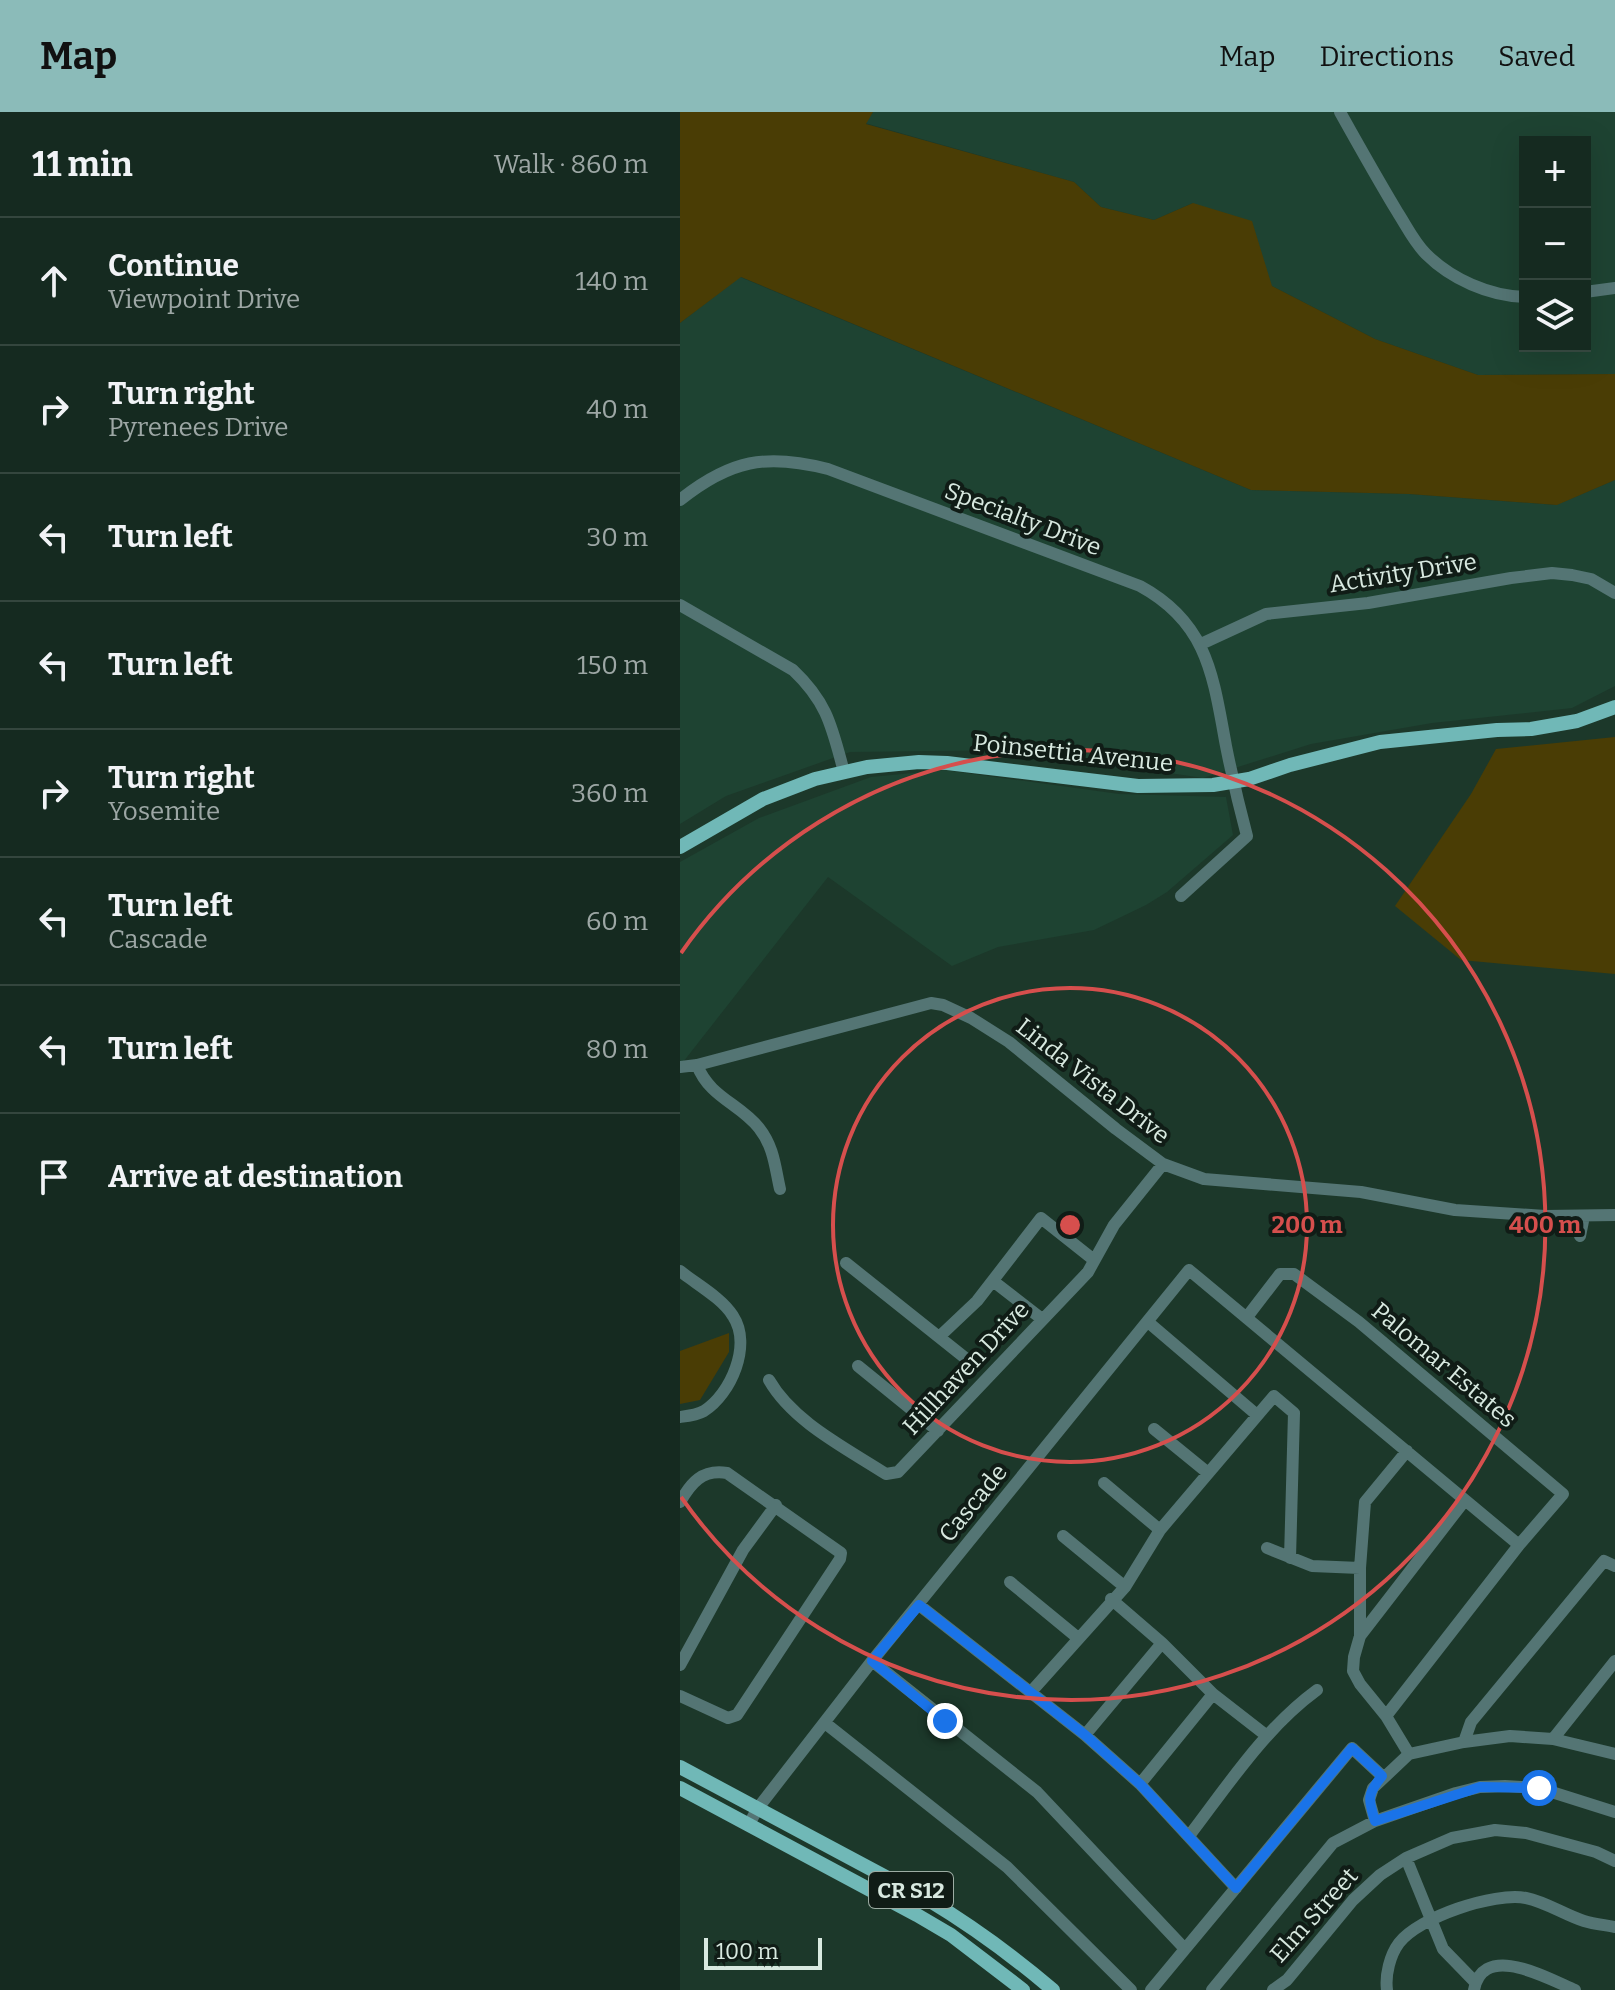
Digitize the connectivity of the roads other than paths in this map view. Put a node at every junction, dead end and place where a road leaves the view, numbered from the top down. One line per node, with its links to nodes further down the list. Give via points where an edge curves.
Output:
1 (1340, 112): 4 (street, via 1426,254 1469,284)
2 (1615, 288): 3 (street)
3 (1591, 291)
4 (1519, 296)
5 (680, 500): 8 (street, Specialty Drive, via 725,470 757,462 796,461 828,469 1140,586 1175,610)
6 (1615, 593): 8 (street, Activity Drive, via 1591,579 1552,573 1266,614)
7 (680, 605): 10 (street, via 793,670 809,685 831,724)
8 (1201, 644): 11 (street, Specialty Drive, via 1213,676)
9 (1615, 707): 11 (main road, Poinsettia Avenue, via 1531,729 1380,742)
10 (844, 772): 11 (main road, Poinsettia Avenue, via 919,762 1138,786); 12 (main road, Poinsettia Avenue, via 763,799)
11 (1233, 781): 13 (street, Specialty Drive, via 1247,836)
12 (680, 847)
13 (1181, 896)
14 (697, 1065): 15 (street, Linda Vista Drive); 16 (street, Linda Vista Drive, via 922,1004 943,1005 1009,1042); 17 (street, via 709,1087 758,1126 775,1160)
15 (680, 1067)
16 (1163, 1164): 19 (street, Linda Vista Drive, via 1223,1182 1361,1192 1455,1210); 21 (street, Hillhaven Drive, via 1114,1225)
17 (780, 1189)
18 (1615, 1215): 19 (street, Linda Vista Drive)
19 (1584, 1216): 20 (street)
20 (1580, 1236)
21 (1094, 1260): 24 (street, via 1041,1218); 26 (street, Hillhaven Drive)
22 (846, 1263): 28 (street)
23 (680, 1271): 33 (street, via 734,1316 741,1345 738,1366 714,1404)
24 (993, 1281): 26 (street); 28 (street)
25 (1247, 1317): 27 (street, Cascade, via 1189,1270); 36 (street); 44 (street, Palomar Estates, via 1280,1274 1294,1274 1359,1322 1563,1494)
26 (1042, 1319): 35 (street, Hillhaven Drive)
27 (1148, 1322): 32 (street); 52 (street, Cascade)
28 (940, 1336): 29 (street)
29 (964, 1357)
30 (858, 1366): 35 (street)
31 (769, 1380): 35 (street, Hillhaven Drive, via 779,1397 813,1425 886,1474 898,1472)
32 (1257, 1415): 37 (street); 46 (street, via 1274,1396 1294,1413)
33 (680, 1417)
34 (1154, 1429): 37 (street)
35 (938, 1431)
36 (1407, 1451): 39 (street); 48 (street, via 1365,1502)
37 (1208, 1473): 42 (street)
38 (1104, 1483): 42 (street)
39 (1465, 1500): 44 (street); 53 (street)
40 (680, 1502): 41 (street, via 696,1479 718,1471)
41 (776, 1505): 58 (street, via 743,1550); 62 (street, via 841,1553 840,1559 737,1715 728,1718)
42 (1160, 1530): 50 (street)
43 (1063, 1536): 50 (street)
44 (1519, 1545): 63 (street)
45 (1267, 1548): 46 (street)
46 (1290, 1558): 48 (street, via 1312,1566)
47 (1615, 1566): 68 (street, via 1604,1561 1471,1722)
48 (1360, 1568): 53 (street)
49 (1010, 1582): 54 (street)
50 (1125, 1587): 51 (street)
51 (1111, 1599): 54 (street); 55 (street)
52 (919, 1605): 56 (street, Cascade); 60 (street)
53 (1360, 1636): 63 (street, via 1353,1671)
54 (1078, 1638): 60 (street)
55 (1162, 1643): 61 (street); 65 (street)
56 (872, 1661): 64 (street, Cascade); 85 (street, via 1037,1792)
57 (1615, 1661): 67 (street)
58 (680, 1665)
59 (1317, 1690): 66 (street)
60 (1030, 1693): 65 (street)
61 (1213, 1694): 66 (street); 73 (street)
62 (680, 1696)
63 (1386, 1716): 69 (street)
64 (825, 1723): 75 (street, Cascade); 90 (street, via 1007,1867)
65 (1085, 1735): 73 (street)
66 (1267, 1736): 79 (street)
67 (1553, 1739): 68 (street, via 1510,1736); 70 (street)
68 (1464, 1742): 69 (street)
69 (1409, 1754): 72 (street)
70 (1615, 1754)
71 (680, 1767): 75 (main road, CR S12)
72 (1382, 1776): 77 (street, via 1369,1800); 82 (street, via 1352,1748)
73 (1140, 1784): 79 (street)
74 (680, 1788): 78 (main road, CR S12)
75 (758, 1808): 78 (street, Cascade); 89 (main road, CR S12, via 962,1920)
76 (1615, 1812): 77 (street, via 1539,1788 1505,1786 1456,1793)
77 (1375, 1821): 92 (street, via 1359,1822 1328,1837); 93 (street, via 1333,1843)
78 (749, 1824): 88 (main road, CR S12, via 929,1922)
79 (1189, 1836): 82 (street)
80 (1406, 1858): 81 (street, Elm Street, via 1452,1838 1495,1830 1534,1835); 83 (street); 86 (street, Elm Street, via 1353,1900)
81 (1615, 1861)
82 (1236, 1888): 85 (street)
83 (1432, 1920): 84 (street, via 1496,1899 1525,1898); 87 (street, via 1448,1957); 95 (street, via 1400,1942 1392,1956)
84 (1615, 1927)
85 (1185, 1949): 91 (street)
86 (1290, 1985): 94 (street, Elm Street)
87 (1475, 1986): 96 (street, via 1490,1968 1510,1963)
88 (1023, 1990)
89 (1053, 1990)
90 (1131, 1990)
91 (1151, 1990)
92 (1202, 1990)
93 (1212, 1990)
94 (1273, 1990)
95 (1387, 1990)
96 (1575, 1990)

